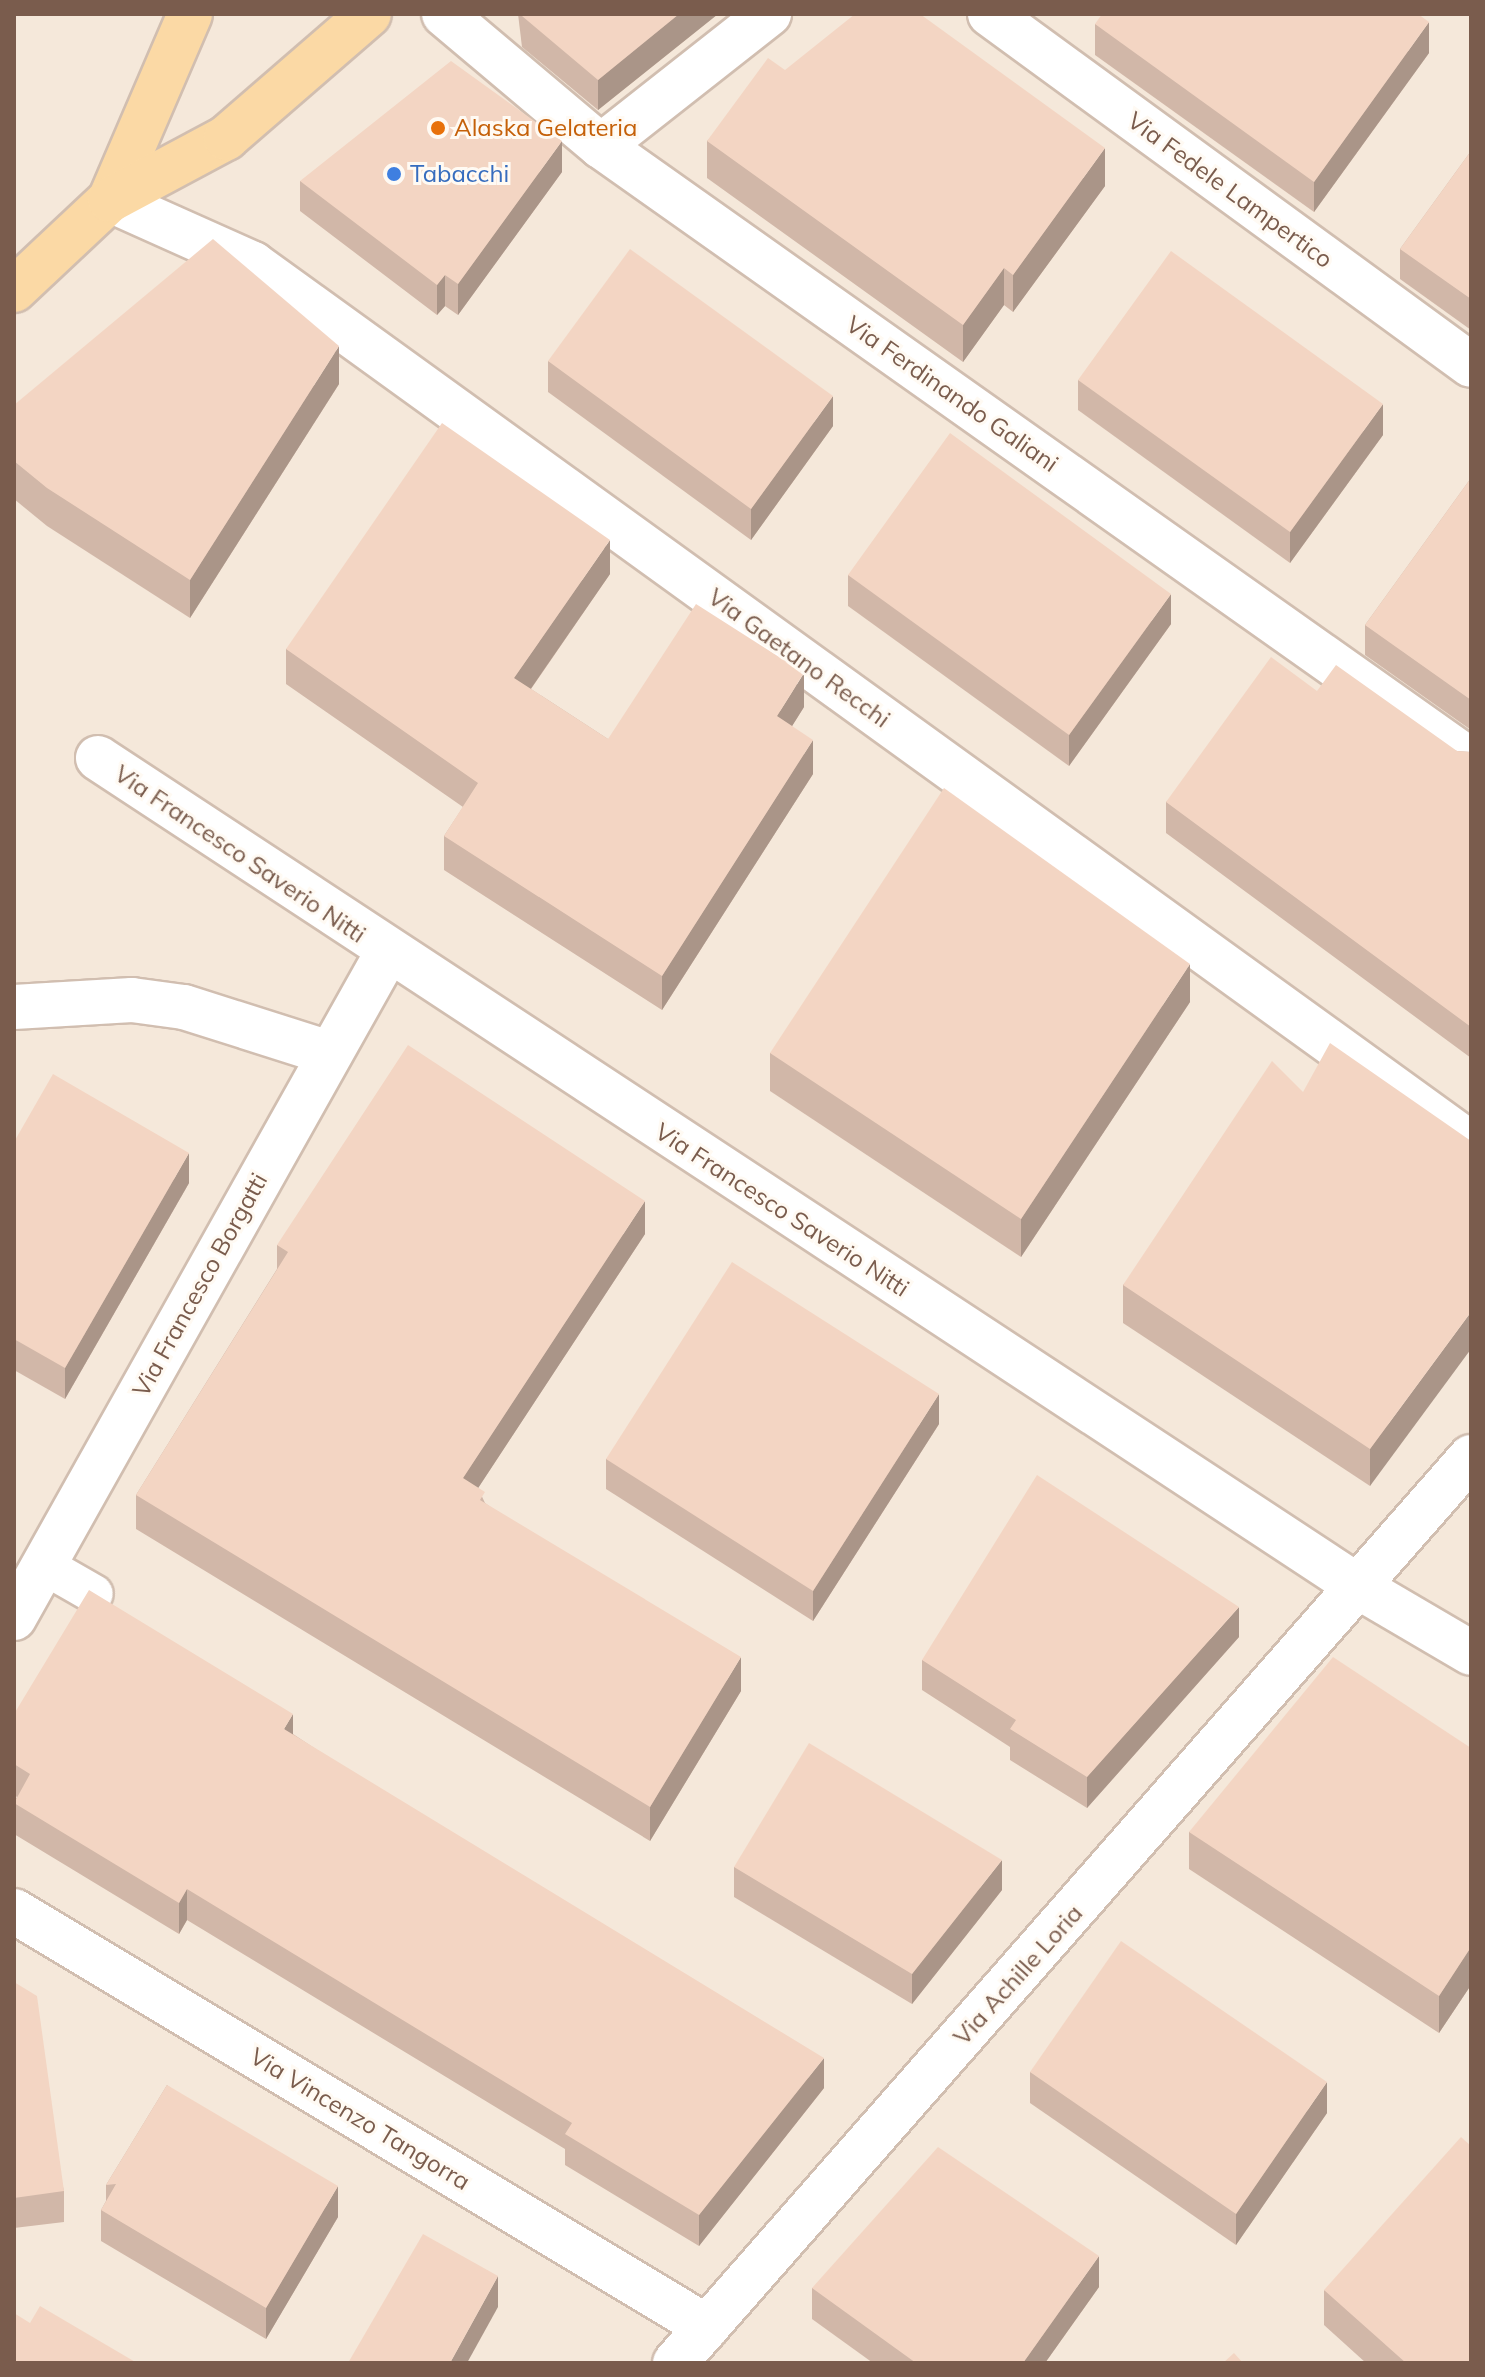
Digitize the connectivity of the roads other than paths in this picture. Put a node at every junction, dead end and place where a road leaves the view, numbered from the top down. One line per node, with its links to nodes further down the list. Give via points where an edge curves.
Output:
1 (190, 14): 7 (main road)
2 (369, 14): 7 (main road, via 226,138)
3 (444, 14): 6 (street, Via Ferdinando Galiani)
4 (769, 14): 6 (street)
5 (990, 14): 9 (street, Via Fedele Lampertico)
6 (601, 146): 11 (street, Via Ferdinando Galiani)
7 (110, 200): 8 (main road); 15 (street, Via Gaetano Recchi, via 253,264)
8 (14, 290)
9 (1471, 365)
10 (98, 758): 12 (street, Via Francesco Saverio Nitti)
11 (1471, 761)
12 (387, 953): 14 (street, Via Francesco Borgatti); 18 (street, Via Francesco Saverio Nitti)
13 (14, 1007): 14 (street, via 132,1000 184,1007)
14 (329, 1053): 17 (street, Via Francesco Borgatti)
15 (1471, 1144)
16 (1471, 1457): 18 (street, Via Achille Loria)
17 (45, 1566): 19 (lane); 20 (street, Via Francesco Borgatti)
18 (1362, 1589): 21 (street, Via Francesco Saverio Nitti); 23 (street, Via Achille Loria)
19 (94, 1594)
20 (14, 1618)
21 (1471, 1653)
22 (14, 1911): 23 (street, Via Vincenzo Tangorra)
23 (707, 2327): 24 (street, Via Achille Loria)
24 (675, 2363)

